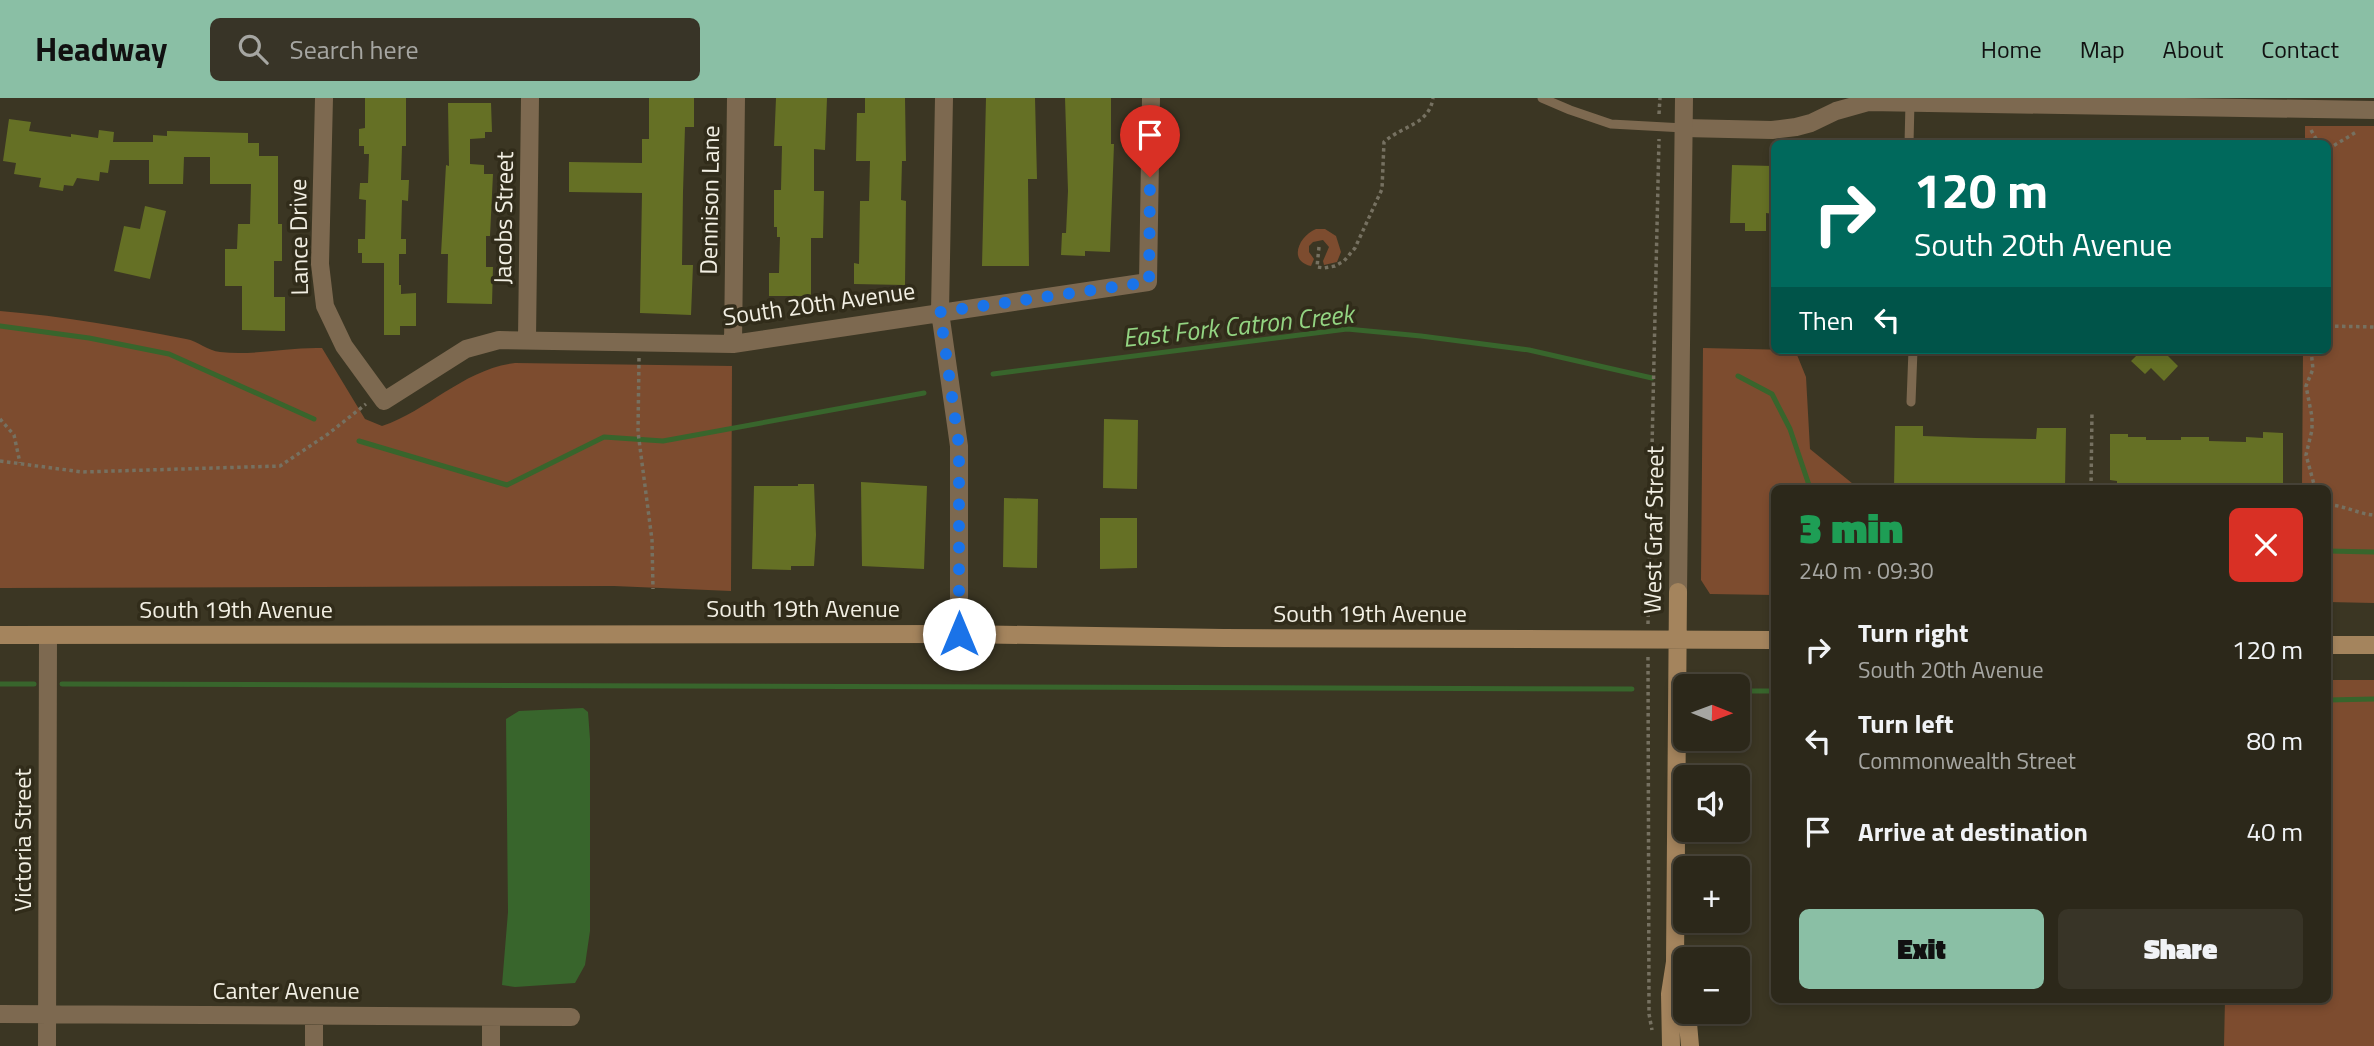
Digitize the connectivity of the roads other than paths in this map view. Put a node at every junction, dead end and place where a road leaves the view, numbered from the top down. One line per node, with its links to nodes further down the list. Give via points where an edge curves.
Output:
1 (324, 98): 16 (street, Lance Drive, via 320,264 325,306 344,346)
2 (530, 98): 13 (street, Jacobs Street)
3 (736, 98): 14 (street, Dennison Lane)
4 (944, 98): 12 (street)
5 (1151, 98): 12 (street, South 20th Avenue, via 1149,282)
6 (1542, 98): 10 (lane, via 1611,124)
7 (1684, 98): 10 (street, West Graf Street)
8 (1910, 102): 9 (street); 10 (street, via 1868,102 1811,123 1772,130); 11 (lane)
9 (2374, 110)
10 (1684, 128): 18 (street, West Graf Street)
11 (1909, 140)
12 (940, 312): 14 (street, South 20th Avenue); 19 (street, via 959,446)
13 (527, 339): 14 (street, South 20th Avenue); 16 (street, South 20th Avenue, via 499,340 466,349)
14 (733, 344)
15 (1913, 354): 17 (lane)
16 (381, 398)
17 (1911, 401)
18 (1678, 592): 22 (main road, West Graf Street)
19 (959, 634): 21 (main road, South 19th Avenue); 22 (main road, South 19th Avenue)
20 (0, 635): 21 (main road, South 19th Avenue)
21 (48, 635): 29 (street, Victoria Street)
22 (1678, 639): 23 (main road, South 19th Avenue); 26 (main road, West Graf Street)
23 (1771, 640)
24 (2331, 645): 25 (main road)
25 (2374, 645)
26 (1675, 947)
27 (1673, 975): 37 (main road, West Graf Street)
28 (0, 1014): 29 (street, Canter Avenue)
29 (47, 1014): 30 (street, Canter Avenue); 34 (street, Victoria Street)
30 (314, 1016): 31 (street, Canter Avenue); 35 (street)
31 (491, 1017): 32 (street, Canter Avenue); 36 (street)
32 (571, 1017)
33 (1688, 1024): 38 (main road)
34 (47, 1046)
35 (314, 1046)
36 (491, 1046)
37 (1671, 1046)
38 (1690, 1046)

